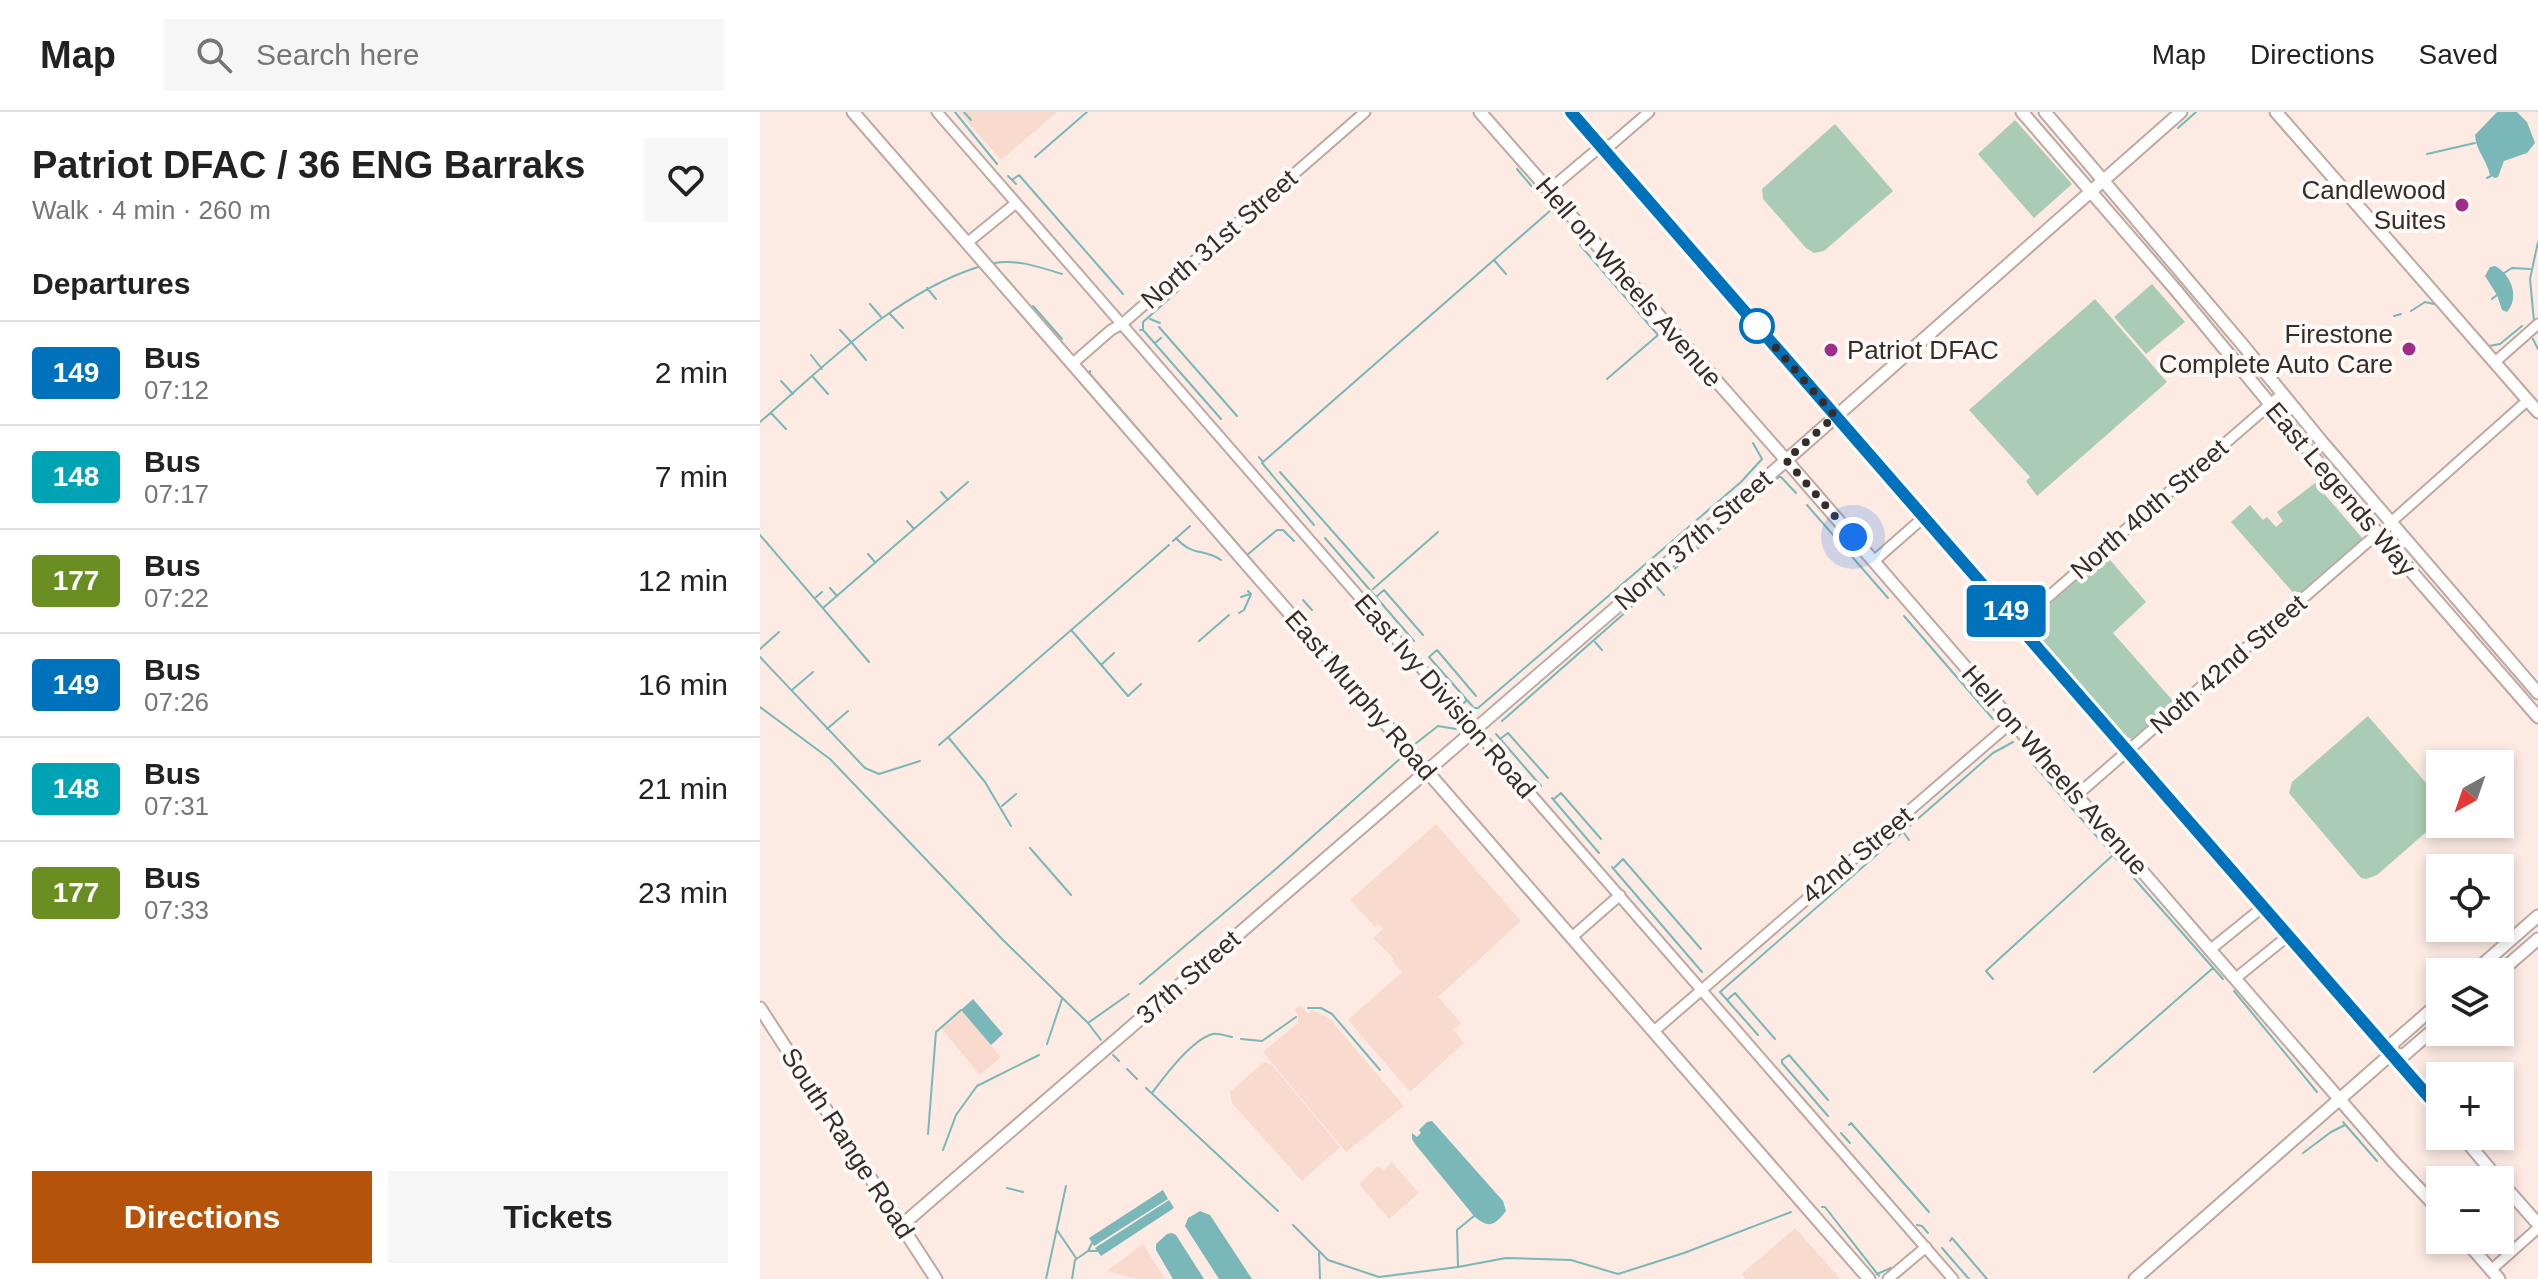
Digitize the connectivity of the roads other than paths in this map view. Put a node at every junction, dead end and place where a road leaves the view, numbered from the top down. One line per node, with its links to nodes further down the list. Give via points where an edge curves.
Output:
1 (853, 112): 16 (street, East Murphy Road)
2 (937, 112): 15 (street, East Ivy Division Road)
3 (1365, 112): 17 (street, North 31st Street)
4 (1480, 112): 13 (street, Hell on Wheels Avenue)
5 (1571, 112): 11 (street)
6 (1649, 112): 11 (street, via 1612,144)
7 (2022, 112): 14 (street, East Legends Way)
8 (2045, 112): 12 (street, East Legends Way)
9 (2181, 112): 12 (street, North 37th Street)
10 (2276, 112): 19 (street)
11 (1600, 147): 13 (street); 25 (street)
12 (2104, 179): 14 (street, North 37th Street); 21 (street, East Legends Way)
13 (1549, 190): 26 (street, Hell on Wheels Avenue)
14 (2091, 190): 23 (street, East Legends Way); 25 (street, North 37th Street)
15 (1016, 203): 16 (street); 17 (street, East Ivy Division Road)
16 (967, 243): 20 (street, East Murphy Road)
17 (1122, 324): 20 (street, North 31st Street); 37 (street, East Ivy Division Road)
18 (2538, 324): 19 (street)
19 (2495, 362): 22 (street)
20 (1072, 364): 39 (street, East Murphy Road)
21 (2282, 394): 23 (street, North 40th Street); 29 (street, East Legends Way)
22 (2528, 400): 24 (street); 29 (street)
23 (2269, 405): 27 (street, East Legends Way); 33 (street, North 40th Street)
24 (2538, 412)
25 (1835, 416): 26 (street, North 37th Street); 28 (street)
26 (1786, 460): 32 (street, Hell on Wheels Avenue); 37 (street, North 37th Street)
27 (2357, 509): 29 (street, via 2376,522); 30 (street, East Legends Way)
28 (1924, 517): 32 (street); 33 (street)
29 (2390, 523): 31 (street, East Legends Way)
30 (2378, 533): 31 (street, via 2389,532); 35 (street, East Legends Way); 38 (street, Noth 42nd Street)
31 (2408, 543): 34 (street, East Legends Way)
32 (1874, 561): 36 (street, Hell on Wheels Avenue)
33 (2017, 624): 38 (street)
34 (2538, 693)
35 (2538, 717)
36 (2013, 721): 40 (street, Hell on Wheels Avenue); 51 (street, 42nd Street)
37 (1474, 728): 39 (street, 37th Street); 41 (street, East Ivy Division Road)
38 (2128, 751): 40 (street, Noth 42nd Street); 42 (street)
39 (1426, 770): 45 (street, East Murphy Road); 63 (street, 37th Street)
40 (2077, 795): 47 (street, Hell on Wheels Avenue)
41 (1620, 895): 45 (street); 51 (street, East Ivy Division Road)
42 (2263, 907): 44 (street); 47 (street)
43 (2535, 924): 48 (street)
44 (2288, 936): 50 (street); 56 (street)
45 (1571, 938): 54 (street, East Murphy Road)
46 (2538, 939): 49 (street)
47 (2211, 949): 50 (street, Hell on Wheels Avenue)
48 (2492, 958)
49 (2514, 960)
50 (2236, 978): 58 (street, Hell on Wheels Avenue)
51 (1702, 989): 54 (street, 42nd Street); 65 (street, East Ivy Division Road)
52 (760, 1008): 63 (street, South Range Road)
53 (2426, 1014): 56 (street, via 2393,1043)
54 (1653, 1032): 69 (street, East Murphy Road)
55 (2426, 1036): 56 (street, via 2404,1055)
56 (2391, 1054): 57 (street); 58 (street)
57 (2426, 1094)
58 (2340, 1099): 61 (street, Hell on Wheels Avenue); 72 (street)
59 (2474, 1150): 60 (street)
60 (2488, 1166)
61 (2426, 1196)
62 (2514, 1197): 64 (street)
63 (902, 1225): 68 (street, South Range Road)
64 (2538, 1226): 67 (street)
65 (1926, 1247): 70 (street); 71 (street, East Ivy Division Road)
66 (2477, 1254): 67 (street)
67 (2495, 1274)
68 (936, 1279)
69 (1869, 1279)
70 (1888, 1279)
71 (1953, 1279)
72 (2135, 1279)

